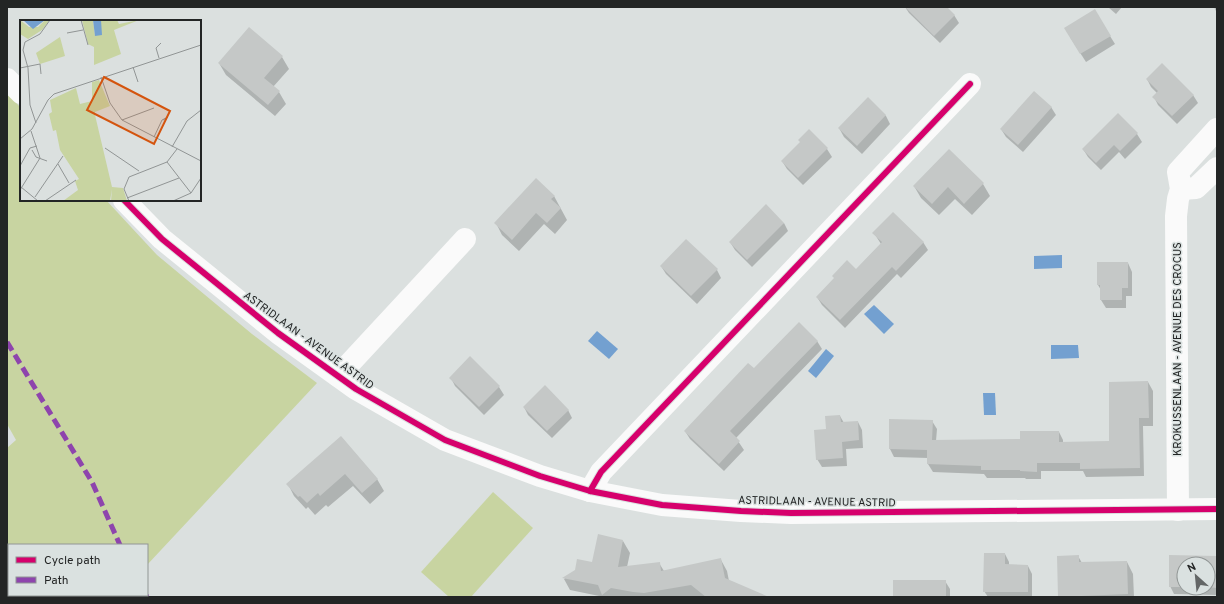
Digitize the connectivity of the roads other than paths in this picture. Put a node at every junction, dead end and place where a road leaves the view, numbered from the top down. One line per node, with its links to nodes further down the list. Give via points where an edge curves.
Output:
1 (7, 79): 3 (street)
2 (970, 84): 10 (street, via 601,472)
3 (20, 92)
4 (1217, 129): 6 (street, KROKUSSENLAAN - AVENUE DES CROCUS, via 1178,172)
5 (1217, 168): 6 (street, via 1196,188)
6 (1181, 189): 11 (street, KROKUSSENLAAN - AVENUE DES CROCUS, via 1176,216)
7 (125, 201): 9 (street, ASTRIDLAAN - AVENUE ASTRID, via 162,239 278,333)
8 (465, 239): 9 (street)
9 (338, 376): 10 (street, ASTRIDLAAN - AVENUE ASTRID, via 445,440 540,476)
10 (590, 491): 11 (street, ASTRIDLAAN - AVENUE ASTRID, via 662,505 791,513)
11 (1178, 510): 12 (street, ASTRIDLAAN - AVENUE ASTRID)
12 (1217, 510)

